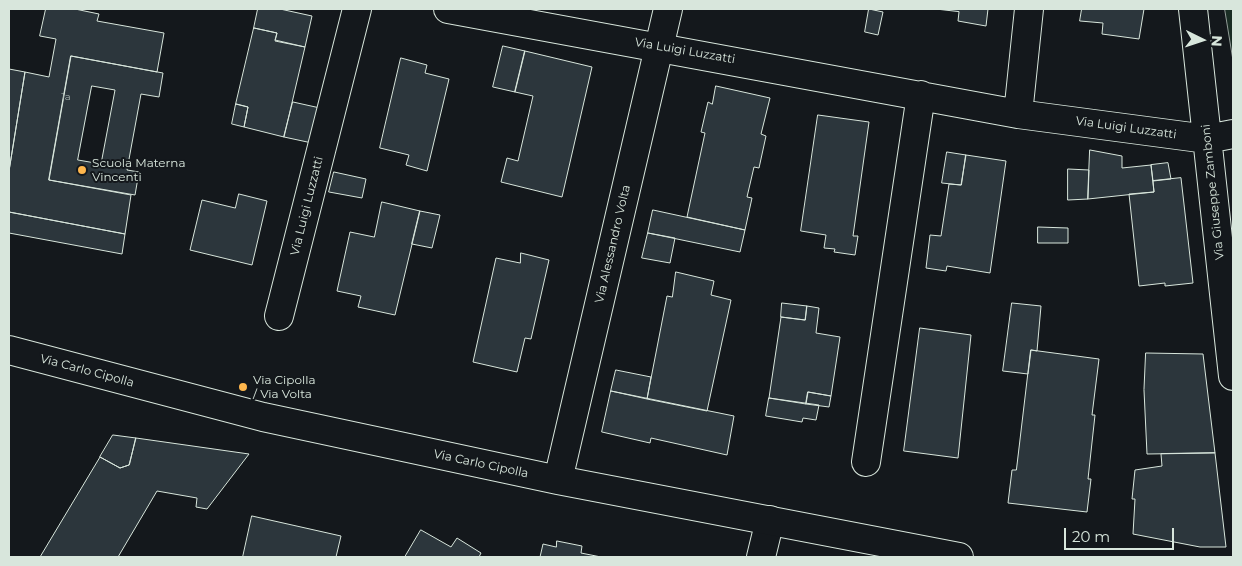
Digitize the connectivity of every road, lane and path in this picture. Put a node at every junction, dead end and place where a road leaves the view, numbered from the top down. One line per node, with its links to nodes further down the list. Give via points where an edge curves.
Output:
1 (356, 9): 11 (street, Via Luigi Luzzatti)
2 (448, 9): 6 (street, Via Luigi Luzzatti)
3 (668, 9): 6 (street, Via Alessandro Volta)
4 (1029, 9): 8 (street)
5 (1193, 9): 10 (street, Via Giuseppe Zamboni)
6 (659, 46): 7 (street, Via Luigi Luzzatti); 15 (street, Via Alessandro Volta)
7 (921, 95): 8 (street, Via Luigi Luzzatti); 14 (street)
8 (1018, 114): 10 (street, Via Luigi Luzzatti)
9 (1233, 134): 10 (street, Via Luigi Luzzatti)
10 (1207, 139): 13 (street, Via Giuseppe Zamboni)
11 (279, 316)
12 (9, 350): 15 (street, Via Carlo Cipolla, via 263,417)
13 (1233, 376)
14 (866, 462)
15 (558, 480): 16 (street, Via Carlo Cipolla)
16 (770, 520): 17 (street); 18 (street, Via Carlo Cipolla)
17 (761, 557)
18 (959, 557)

